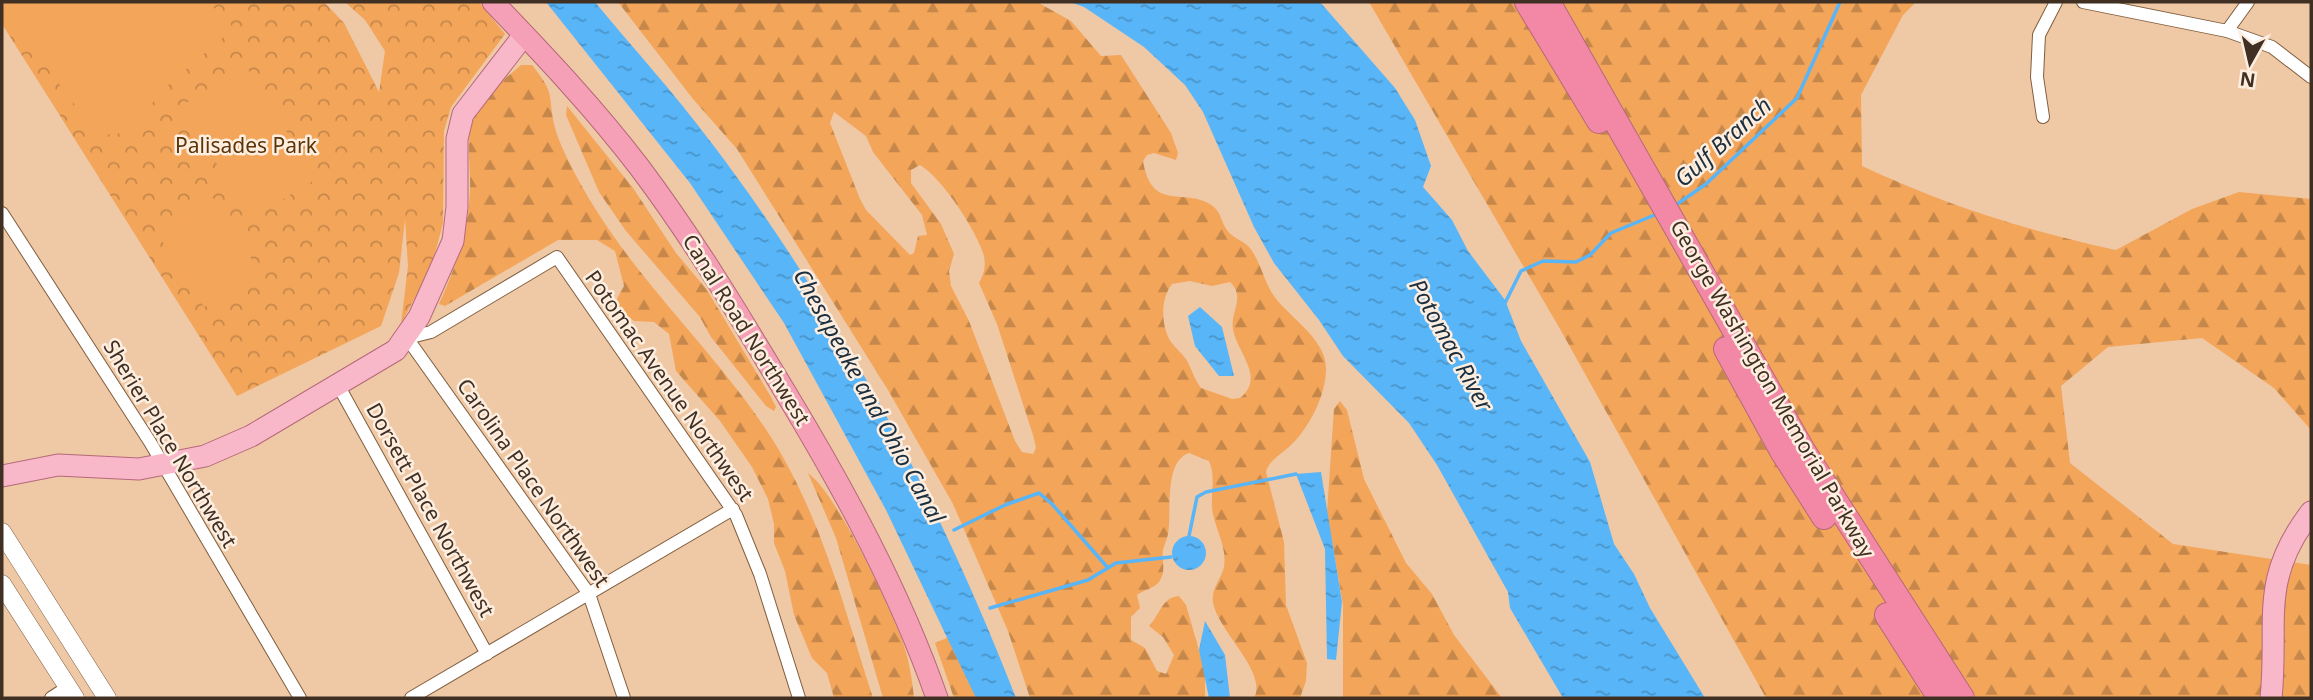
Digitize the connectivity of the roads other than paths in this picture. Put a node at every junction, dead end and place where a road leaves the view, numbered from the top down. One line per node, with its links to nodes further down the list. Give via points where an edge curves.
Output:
1 (493, 2): 8 (highway, Canal Road Northwest)
2 (1527, 2): 10 (highway, George Washington Memorial Parkway)
3 (1548, 2): 10 (highway, George Washington Memorial Parkway)
4 (2056, 2): 11 (street, via 2039,35 2037,77)
5 (2083, 2): 7 (street)
6 (2248, 2): 7 (street)
7 (2227, 31): 9 (street, via 2272,47)
8 (524, 35): 14 (main road, via 471,100 460,121 453,241); 31 (highway, Canal Road Northwest, via 640,169 745,325 862,527)
9 (2311, 77)
10 (1601, 109): 13 (highway, George Washington Memorial Parkway)
11 (2043, 117)
12 (2, 213): 16 (street, Sherier Place Northwest)
13 (1719, 318): 32 (highway, George Washington Memorial Parkway, via 1782,451); 33 (highway, George Washington Memorial Parkway)
14 (407, 338): 15 (main road, via 396,350); 18 (street, Potomac Avenue Northwest, via 431,332 557,257); 22 (street, Carolina Place Northwest)
15 (338, 385): 16 (main road, via 230,447); 23 (street, Dorsett Place Northwest)
16 (164, 466): 17 (main road, via 126,470 58,465); 27 (street, Sherier Place Northwest)
17 (2, 476)
18 (733, 509): 22 (street); 30 (street, Potomac Avenue Northwest, via 760,574)
19 (2311, 512): 34 (main road, via 2284,558 2273,593)
20 (2, 533): 26 (main road)
21 (2, 584): 24 (main road)
22 (589, 594): 23 (street); 29 (street, Carolina Place Northwest)
23 (487, 654): 28 (street)
24 (72, 692): 25 (street)
25 (51, 698)
26 (107, 698)
27 (300, 698)
28 (411, 698)
29 (624, 698)
30 (799, 698)
31 (937, 698)
32 (1940, 698)
33 (1962, 698)
34 (2271, 698)

